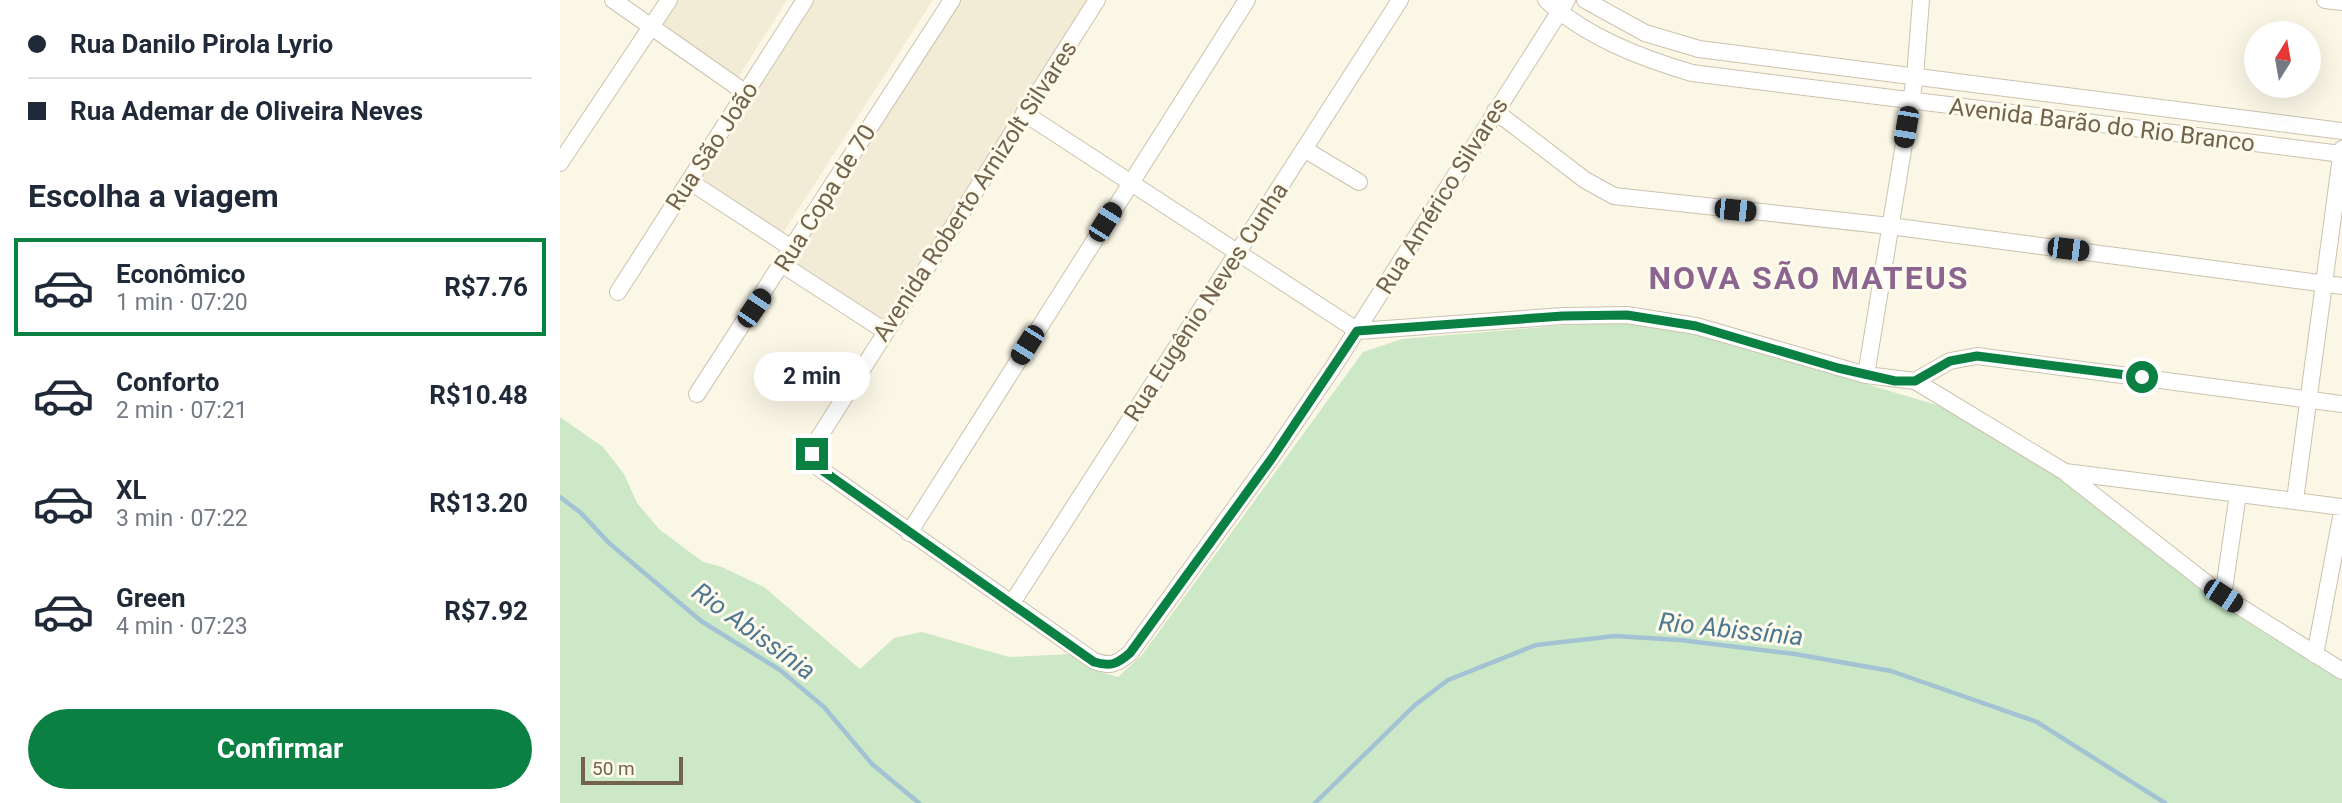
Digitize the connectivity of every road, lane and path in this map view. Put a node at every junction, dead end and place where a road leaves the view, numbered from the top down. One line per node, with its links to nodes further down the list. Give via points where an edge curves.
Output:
1 (613, 0): 13 (street)
2 (669, 0): 13 (street)
3 (805, 0): 17 (street, Rua São João)
4 (952, 0): 30 (street, Rua Copa de 70)
5 (1097, 0): 20 (street, Avenida Roberto Arnizolt Silvares)
6 (1247, 0): 27 (street)
7 (1400, 0): 22 (street, Rua Eugênio Neves Cunha)
8 (1585, 0): 14 (street, Avenida Barão do Rio Branco, via 1645,33)
9 (1921, 0): 16 (street)
10 (2325, 0): 11 (street)
11 (2342, 2)
12 (1557, 4): 15 (street, Avenida Barão do Rio Branco, via 1626,50); 19 (street, Rua Américo Silvares)
13 (652, 26): 17 (street); 25 (street)
14 (1699, 49): 15 (street); 16 (street, Avenida Barão do Rio Branco)
15 (1692, 73): 18 (street, Avenida Barão do Rio Branco)
16 (1915, 77): 18 (street); 21 (street, Avenida Barão do Rio Branco)
17 (746, 93): 26 (street, Rua São João)
18 (1910, 102): 24 (street, Avenida Barão do Rio Branco); 29 (street)
19 (1494, 111): 29 (street, via 1614,196); 37 (street, Rua Américo Silvares)
20 (1024, 113): 27 (street); 36 (street, Avenida Roberto Arnizolt Silvares)
21 (2342, 131)
22 (1304, 149): 28 (street); 31 (street, Rua Eugênio Neves Cunha)
23 (2342, 149): 24 (street)
24 (2342, 154): 33 (street)
25 (560, 163)
26 (689, 181): 30 (street); 35 (street, Rua São João)
27 (1131, 181): 31 (street); 48 (street)
28 (1359, 182)
29 (1890, 226): 33 (street); 38 (street)
30 (793, 249): 32 (street, Rua Copa de 70)
31 (1238, 253): 37 (street); 50 (street, Rua Eugênio Neves Cunha)
32 (783, 265): 36 (street); 40 (street, Rua Copa de 70)
33 (2323, 284): 34 (street); 41 (street)
34 (2342, 286)
35 (618, 292)
36 (885, 331): 48 (street, Avenida Roberto Arnizolt Silvares, via 812,454 819,468)
37 (1357, 331): 38 (street, via 1627,315 1696,326); 50 (street, Rua Américo Silvares, via 1272,458 1130,653 1118,663 1094,662)
38 (1866, 376): 39 (street)
39 (1915, 381): 41 (street, via 1950,361 1977,356); 43 (street)
40 (697, 394)
41 (2308, 399): 42 (street); 45 (street)
42 (2342, 404)
43 (2065, 472): 44 (street); 49 (street)
44 (2238, 494): 45 (street); 49 (street)
45 (2295, 500): 46 (street)
46 (2342, 507)
47 (2342, 512): 51 (street)
48 (909, 533): 50 (street)
49 (2223, 596): 51 (street)
50 (1012, 603)
51 (2315, 655): 52 (street)
52 (2342, 671)

